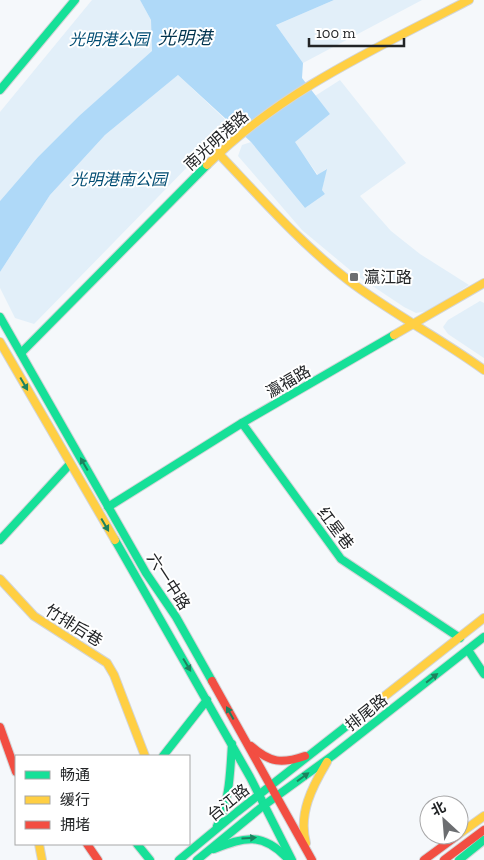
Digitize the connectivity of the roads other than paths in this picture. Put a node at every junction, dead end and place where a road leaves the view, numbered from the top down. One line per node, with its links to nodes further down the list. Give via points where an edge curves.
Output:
1 (75, 0): 3 (main road)
2 (469, 0): 4 (main road, 南光明港路, via 317,80 278,105)
3 (0, 90)
4 (218, 153): 7 (main road, via 318,256 366,294); 9 (main road, 南光明港路)
5 (484, 283): 7 (main road, 瀛福路)
6 (0, 317): 9 (main road, 六一中路)
7 (415, 324): 10 (main road); 11 (main road, 瀛福路)
8 (0, 342): 12 (main road, 六一中路, one-way to 12)
9 (21, 353): 13 (main road, 六一中路, one-way to 9)
10 (484, 370)
11 (242, 424): 13 (main road, 瀛福路); 18 (main road, 红星巷, via 340,559)
12 (70, 464): 14 (main road); 21 (main road, 六一中路, one-way to 21)
13 (108, 507): 23 (main road, 六一中路, one-way to 13, via 176,617)
14 (0, 540)
15 (0, 579): 26 (main road, 竹排后巷, via 34,616 107,663)
16 (484, 618): 18 (main road, 排尾路)
17 (484, 636): 19 (main road, 排尾路)
18 (460, 638): 25 (main road, 排尾路)
19 (468, 650): 20 (main road); 28 (main road, 排尾路, one-way to 19)
20 (484, 674)
21 (207, 700): 24 (main road, 六一中路); 27 (main road)
22 (0, 727): 29 (main road)
23 (245, 739): 25 (main road, via 264,757 283,762 295,760); 30 (main road, 六一中路)
24 (232, 744): 31 (main road, 六一中路); 37 (main road, via 227,800 222,817)
25 (324, 745): 30 (main road, 排尾路)
26 (145, 755)
27 (164, 755)
28 (332, 756): 32 (main road, 排尾路, one-way to 28); 50 (main road, via 312,786 306,806 304,840)
29 (15, 770)
30 (272, 786): 31 (main road, 台江路); 32 (main road, 六一中路)
31 (259, 796): 33 (main road, 六一中路); 37 (main road, 台江路)
32 (277, 796): 33 (main road, 排尾路); 50 (main road, 六一中路)
33 (264, 806): 43 (main road, 台江路); 49 (main road, 六一中路)
34 (484, 816): 35 (main road)
35 (469, 826)
36 (484, 830): 52 (main road)
37 (211, 834): 47 (main road, 台江路)
38 (484, 840): 53 (main road)
39 (39, 845): 44 (main road)
40 (88, 845): 45 (main road)
41 (138, 845): 46 (main road)
42 (444, 845): 51 (main road)
43 (205, 853): 48 (main road, 台江路); 49 (main road, one-way to 49, via 254,837 274,845)
44 (42, 860)
45 (98, 860)
46 (150, 860)
47 (179, 860)
48 (197, 860)
49 (291, 860)
50 (312, 860)
51 (424, 860)
52 (444, 860)
53 (459, 860)

